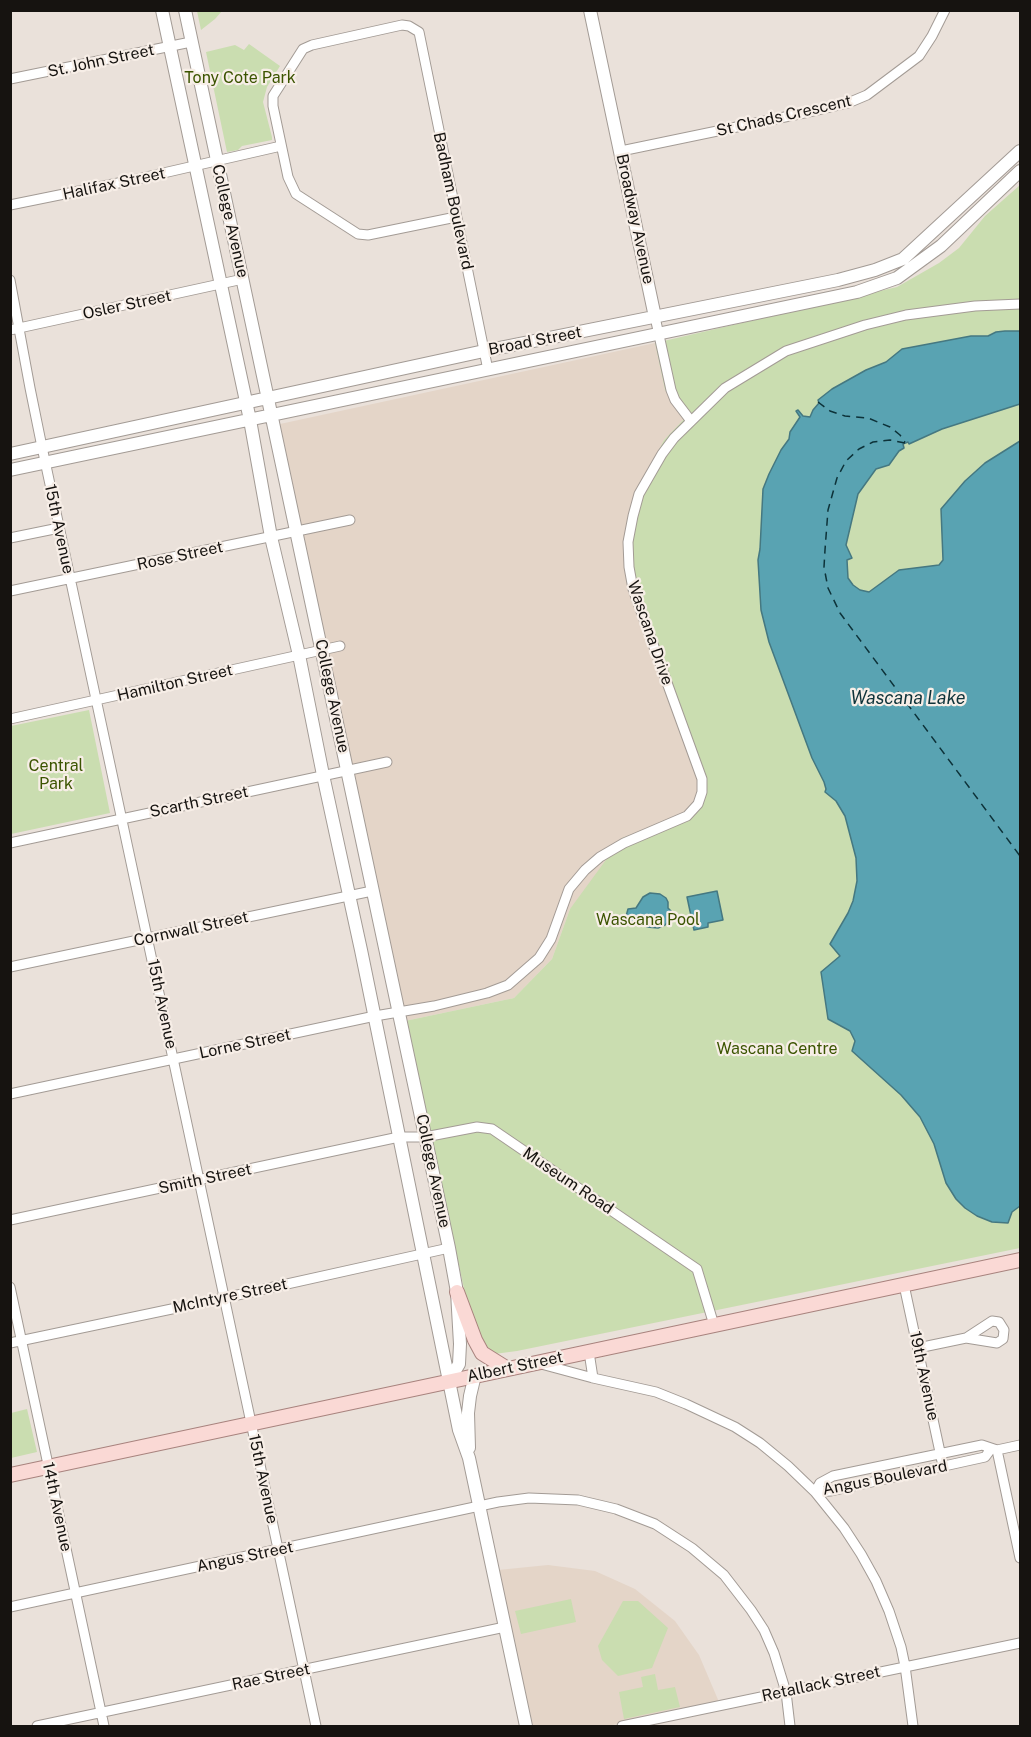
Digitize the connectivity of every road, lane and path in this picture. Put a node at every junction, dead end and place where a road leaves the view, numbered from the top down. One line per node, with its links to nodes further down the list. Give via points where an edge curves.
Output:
1 (162, 10): 6 (main road, College Avenue)
2 (184, 10): 5 (main road, College Avenue)
3 (590, 10): 9 (main road, Broadway Avenue)
4 (945, 10): 9 (street, St Chads Crescent, via 919,56 867,95 848,103)
5 (191, 42): 6 (street, St. John Street); 11 (main road, College Avenue)
6 (169, 47): 7 (street, St. John Street); 12 (main road, College Avenue)
7 (10, 79)
8 (281, 146): 11 (street, Halifax Street); 15 (street, via 296,194 358,234); 15 (street, Badham Boulevard, via 273,96 303,49 409,26 419,32)
9 (621, 151): 20 (main road, Broadway Avenue)
10 (1020, 152): 20 (main road, Broad Street, via 903,259 838,280)
11 (216, 161): 12 (street, Halifax Street); 16 (main road, College Avenue)
12 (194, 166): 14 (street, Halifax Street); 18 (main road, College Avenue)
13 (1020, 171): 22 (main road, Broad Street, via 941,246 897,278 857,292)
14 (10, 206)
15 (456, 217): 23 (street, Badham Boulevard)
16 (243, 279): 18 (street, Osler Street); 25 (main road, College Avenue)
17 (10, 280): 21 (street, 15th Avenue)
18 (220, 284): 21 (street, Osler Street); 26 (main road, College Avenue)
19 (1020, 304): 29 (street, Wascana Drive, via 906,315 786,351 725,388)
20 (655, 317): 22 (street, Broadway Avenue); 23 (main road, Broad Street)
21 (15, 329): 30 (street, 15th Avenue)
22 (659, 334): 24 (main road, Broad Street); 29 (street, Broadway Avenue, via 671,390)
23 (484, 351): 24 (street, Badham Boulevard); 25 (main road, Broad Street)
24 (488, 370): 27 (main road, Broad Street)
25 (267, 399): 26 (main road, Broad Street); 27 (main road, College Avenue)
26 (246, 403): 28 (main road, College Avenue); 30 (main road, Broad Street)
27 (271, 416): 28 (main road, Broad Street); 36 (main road, College Avenue)
28 (250, 420): 32 (main road, Broad Street); 37 (main road, College Avenue)
29 (691, 422): 55 (street, Wascana Drive, via 662,454 639,494 628,542 633,589 702,779 698,804 681,820 624,843 585,870 569,889 551,939 539,958 508,985)
30 (42, 447): 31 (main road, Broad Street); 32 (street, 15th Avenue)
31 (10, 454)
32 (46, 463): 33 (main road, Broad Street); 35 (street, 15th Avenue)
33 (10, 470)
34 (350, 520): 36 (street, Rose Street)
35 (59, 528): 38 (street); 39 (street, 15th Avenue)
36 (296, 532): 37 (street, Rose Street); 42 (main road, College Avenue)
37 (272, 537): 39 (street, Rose Street); 43 (main road, College Avenue)
38 (10, 538)
39 (70, 579): 40 (street, Rose Street); 44 (street, 15th Avenue)
40 (10, 591)
41 (339, 646): 42 (street, Hamilton Street)
42 (322, 650): 43 (street, Hamilton Street); 47 (main road, College Avenue)
43 (299, 655): 44 (street, Hamilton Street); 48 (main road, College Avenue)
44 (96, 701): 45 (street, Hamilton Street); 49 (street, 15th Avenue)
45 (10, 719)
46 (387, 762): 47 (street, Scarth Street)
47 (348, 770): 48 (street, Scarth Street); 51 (main road, College Avenue)
48 (323, 775): 49 (street, Scarth Street); 52 (main road, College Avenue)
49 (122, 819): 50 (street, Scarth Street); 53 (street, 15th Avenue)
50 (10, 843)
51 (372, 891): 52 (street, Cornwall Street); 55 (main road, College Avenue)
52 (349, 896): 53 (street, Cornwall Street); 56 (main road, College Avenue)
53 (148, 938): 54 (street, Cornwall Street); 57 (street, 15th Avenue)
54 (10, 967)
55 (399, 1013): 56 (street, Wascana Drive); 60 (main road, College Avenue)
56 (375, 1016): 57 (street, Lorne Street); 59 (main road, College Avenue)
57 (174, 1059): 58 (street, Lorne Street); 61 (street, 15th Avenue)
58 (10, 1094)
59 (399, 1137): 60 (street, Museum Road); 61 (street, Smith Street); 64 (main road, College Avenue)
60 (425, 1137): 63 (main road, College Avenue); 70 (street, Museum Road, via 477,1127 492,1129 697,1269)
61 (199, 1180): 62 (street, Smith Street); 69 (street, 15th Avenue)
62 (10, 1220)
63 (450, 1248): 64 (street, McIntyre Street); 68 (main road, College Avenue)
64 (423, 1253): 69 (street, McIntyre Street); 80 (main road, College Avenue)
65 (1020, 1260): 66 (main road, Albert Street)
66 (909, 1284): 70 (main road, Albert Street); 74 (street, 19th Avenue)
67 (10, 1287): 72 (street, 14th Avenue)
68 (457, 1292): 77 (main road, via 482,1353); 80 (main road, College Avenue, via 459,1364)
69 (224, 1298): 72 (street, McIntyre Street); 81 (street, 15th Avenue)
70 (714, 1325): 75 (main road, Albert Street)
71 (966, 1338): 74 (street)
72 (22, 1341): 73 (street, McIntyre Street); 86 (street, 14th Avenue)
73 (10, 1343)
74 (918, 1348): 84 (street, 19th Avenue)
75 (588, 1352): 76 (main road, Albert Street); 79 (street)
76 (536, 1363): 77 (main road, Albert Street); 79 (street)
77 (506, 1368): 78 (main road, Albert Street)
78 (475, 1375): 80 (main road, Albert Street); 85 (main road, College Avenue, via 468,1413)
79 (593, 1378): 89 (street, via 656,1392 735,1427 760,1443)
80 (449, 1381): 81 (main road, Albert Street); 85 (main road, College Avenue)
81 (251, 1424): 86 (main road, Albert Street); 91 (street, 15th Avenue)
82 (1020, 1445): 83 (street, Angus Boulevard)
83 (994, 1449): 84 (street, Angus Boulevard, via 982,1444); 87 (street, Angus Boulevard, via 985,1457); 92 (street)
84 (940, 1453): 87 (street, 19th Avenue); 89 (street, Angus Boulevard, via 832,1476 820,1483)
85 (469, 1458): 90 (main road, College Avenue)
86 (49, 1467): 88 (main road, Albert Street); 93 (street, 14th Avenue)
87 (943, 1467): 89 (street, Angus Boulevard)
88 (10, 1475)
89 (815, 1492): 97 (street, via 844,1528 876,1581)
90 (479, 1507): 91 (street, Angus Street); 95 (main road, College Avenue); 99 (street, Angus Street, via 529,1498 578,1500 655,1524 724,1575 764,1630)
91 (278, 1550): 93 (street, Angus Street); 98 (street, 15th Avenue)
92 (1020, 1558)
93 (75, 1593): 94 (street, Angus Street); 100 (street, 14th Avenue)
94 (10, 1607)
95 (505, 1627): 98 (street, Rae Street); 105 (main road, College Avenue)
96 (1020, 1643): 97 (street, Retallack Street)
97 (905, 1666): 99 (street, Retallack Street); 108 (street)
98 (304, 1670): 100 (street, Rae Street); 104 (street, 15th Avenue)
99 (786, 1692): 101 (street, Retallack Street); 107 (street, Angus Street)
100 (101, 1713): 102 (street, Rae Street); 103 (street, 14th Avenue)
101 (666, 1722): 106 (street, Retallack Street)
102 (37, 1726)
103 (104, 1726)
104 (316, 1726)
105 (526, 1726)
106 (622, 1726)
107 (790, 1726)
108 (913, 1726)

